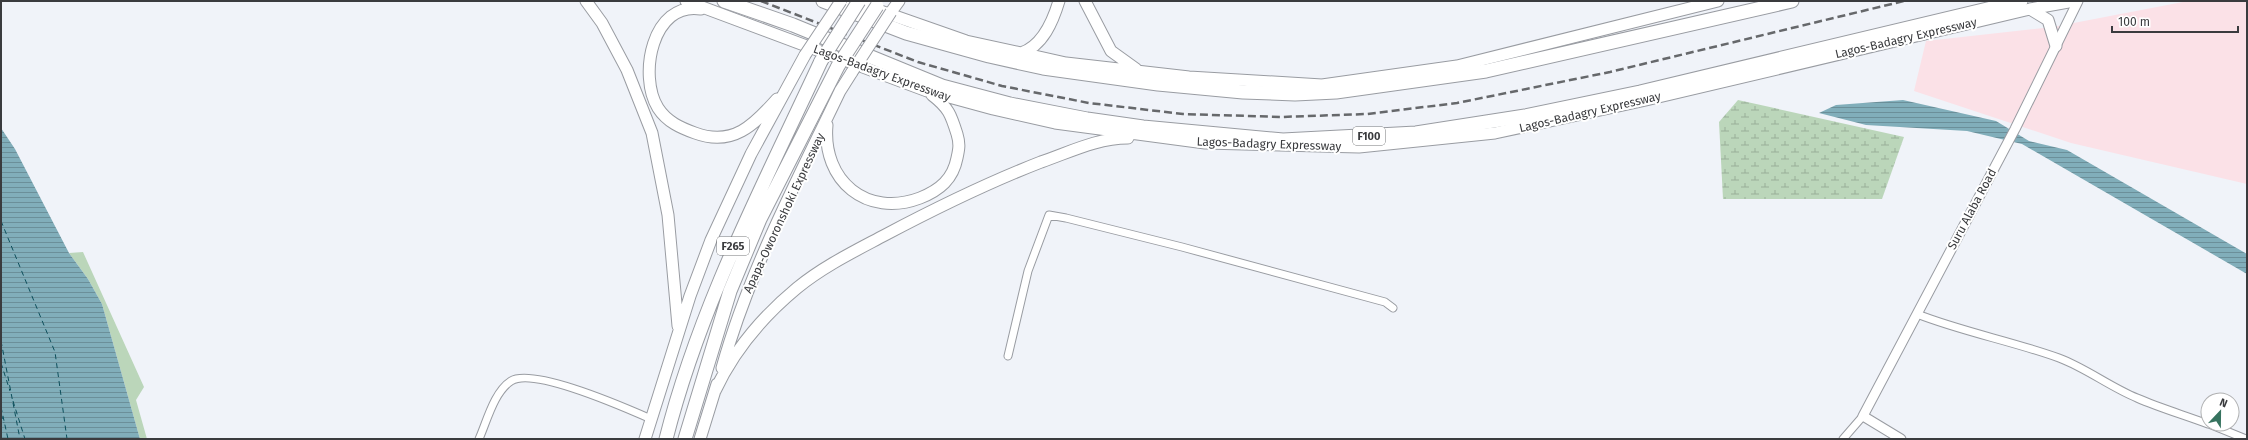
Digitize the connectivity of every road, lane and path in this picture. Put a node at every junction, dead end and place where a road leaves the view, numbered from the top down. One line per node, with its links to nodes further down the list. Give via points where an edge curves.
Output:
1 (586, 1): 27 (main road, via 602,23 627,70 652,133 668,215)
2 (686, 1): 17 (main road, Lagos-Badagry Expressway)
3 (724, 1): 16 (highway, Lagos-Badagry Expressway / F100, via 793,25 942,86 1010,104 1143,127 1283,140 1416,133 1525,116)
4 (823, 1): 12 (highway, via 906,33 1043,68 1158,84 1295,94 1336,92 1486,71)
5 (842, 1): 21 (main road, bridge)
6 (852, 1): 19 (main road, via 966,41)
7 (860, 1): 36 (highway, F265, bridge, via 821,61 740,231 708,308)
8 (899, 1): 23 (main road, Apapa-Oworonshoki Expressway, bridge, via 852,72)
9 (1059, 1): 19 (main road, via 1055,16 1045,34)
10 (1085, 1): 20 (main road, via 1111,51)
11 (1718, 1): 20 (main road, via 1457,66 1322,85 1189,78)
12 (1792, 1)
13 (2074, 1): 16 (main road, Lagos-Badagry Expressway)
14 (2078, 1): 18 (street, Suru Alaba Road)
15 (879, 3): 37 (highway, Apapa-Oworonshoki Expressway / F265, bridge, via 838,66 760,219 733,284 700,383)
16 (2025, 5): 18 (main road, via 2048,20); 24 (main road, Lagos-Badagry Expressway, via 1646,100 1495,133 1359,148 1204,143)
17 (711, 10): 21 (main road, via 693,7 675,14 658,31 648,66 649,85 658,108 676,126 708,138 725,137 740,133 758,121); 22 (main road, Lagos-Badagry Expressway)
18 (2056, 46): 26 (street, Suru Alaba Road)
19 (1021, 53): 20 (main road, via 1066,63)
20 (1138, 71)
21 (784, 91): 27 (main road, via 711,240)
22 (927, 91): 23 (main road, via 951,113 960,144 955,170 943,187 906,203 880,204 863,198 846,186 833,168 828,152); 24 (main road, Lagos-Badagry Expressway, via 1055,123)
23 (828, 118): 29 (main road, Apapa-Oworonshoki Expressway, via 749,288)
24 (1160, 138): 29 (main road, via 1106,140 1069,152 1003,177 953,200 853,252 798,288 753,329 726,367)
25 (1393, 308): 28 (street, via 1384,302 1189,249 1049,215 1028,271)
26 (1917, 314): 30 (street, Suru Alaba Road); 32 (street, via 1949,327 2060,358 2137,398)
27 (678, 332): 31 (main road)
28 (1008, 356)
29 (715, 391): 38 (main road, Apapa-Oworonshoki Expressway)
30 (1863, 416): 39 (street); 40 (street)
31 (651, 419): 34 (street, via 609,400 527,377 517,378 502,390); 35 (main road)
32 (2200, 421)
33 (2229, 432): 41 (street)
34 (479, 439)
35 (645, 439)
36 (666, 439)
37 (685, 439)
38 (700, 439)
39 (1843, 439)
40 (1901, 439)
41 (2246, 439)

